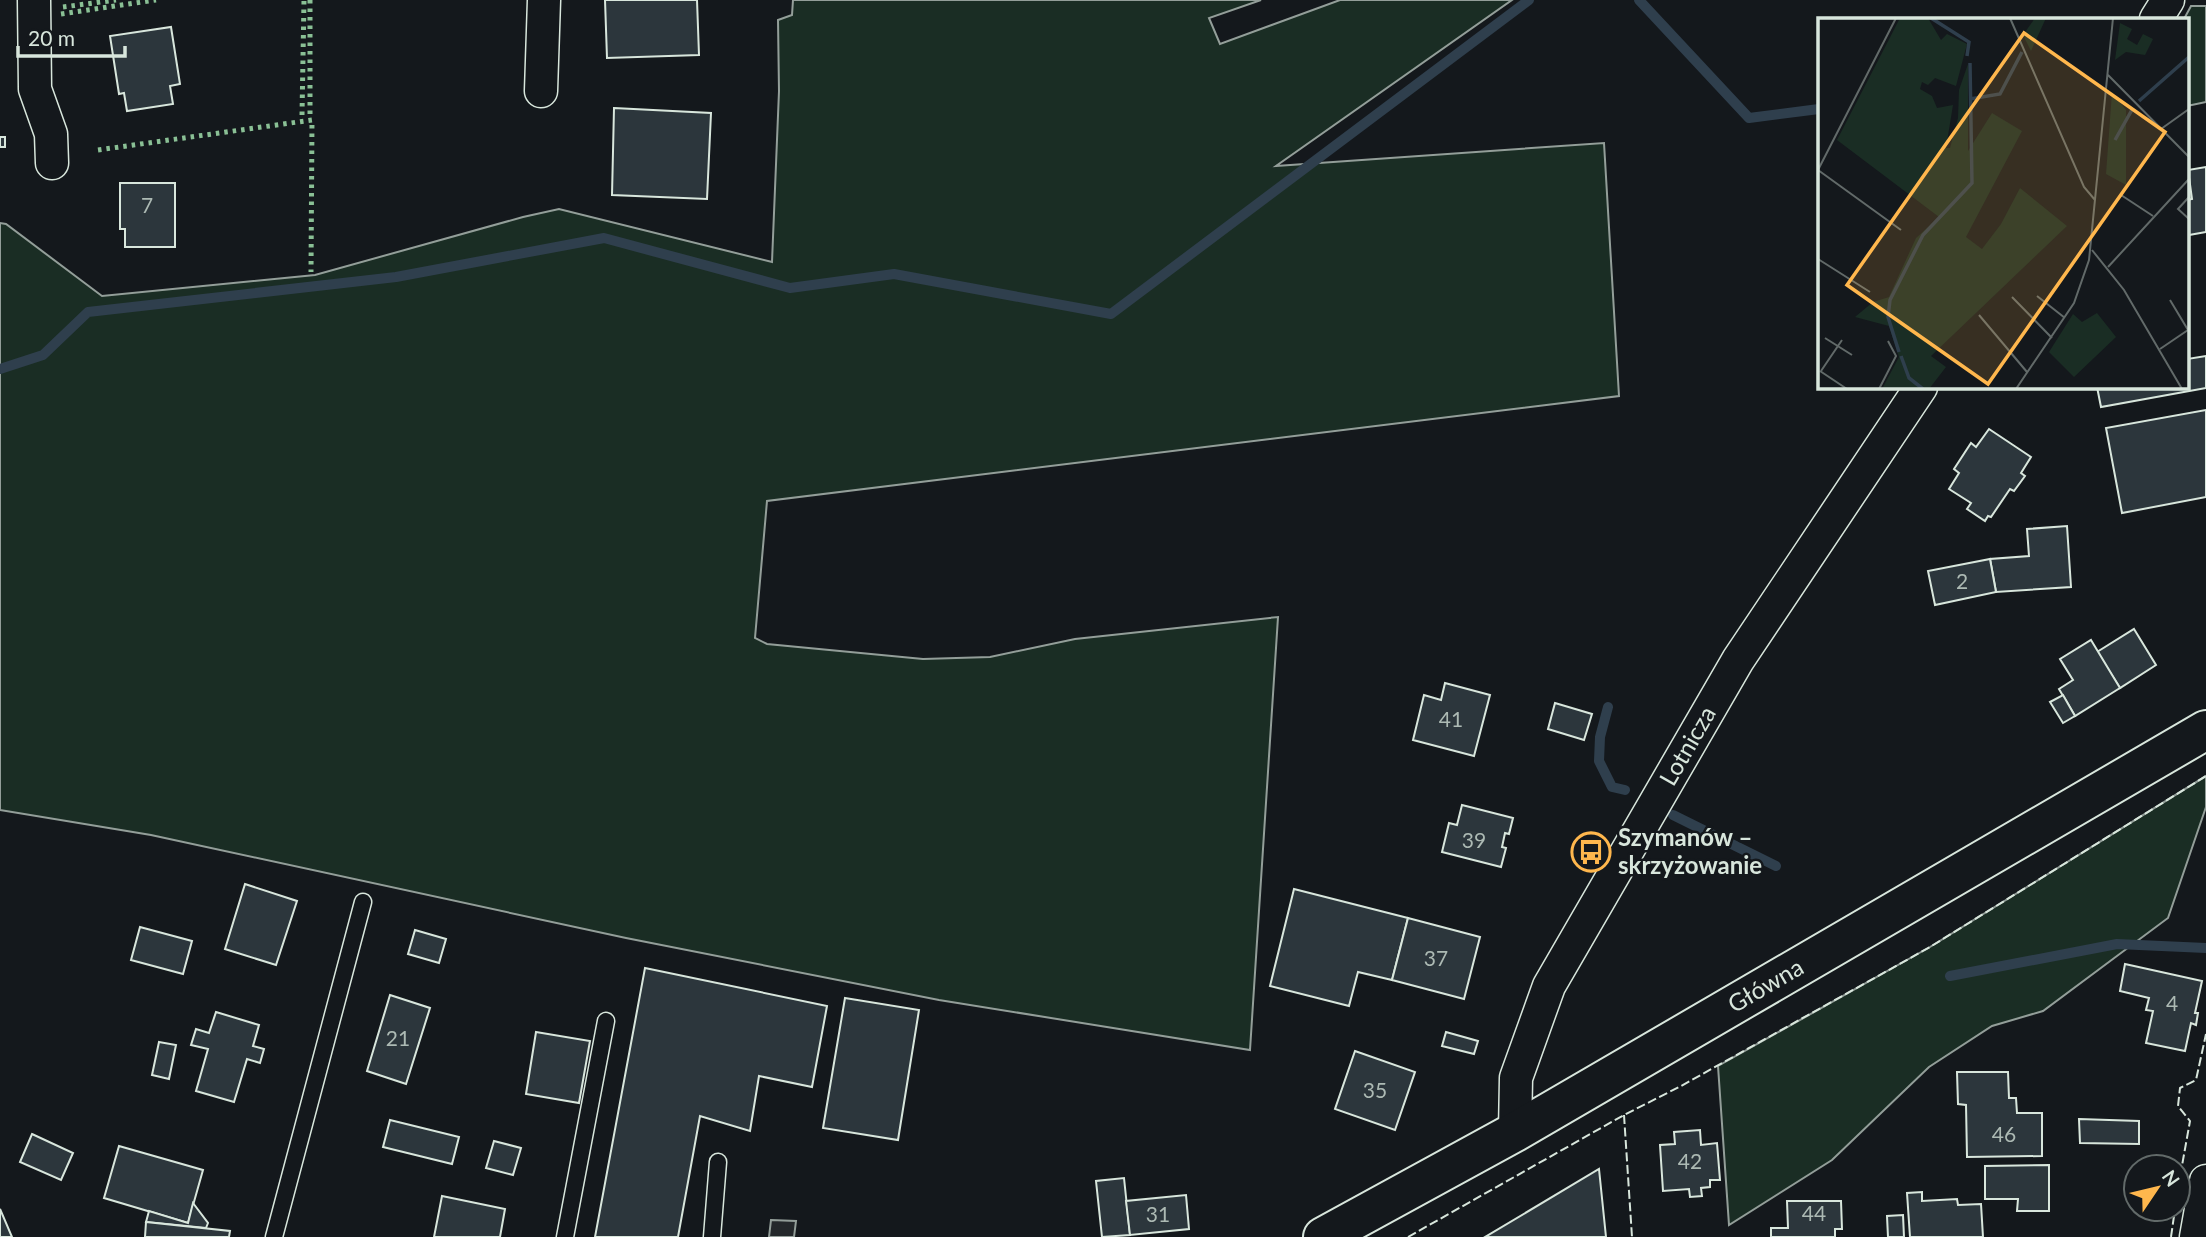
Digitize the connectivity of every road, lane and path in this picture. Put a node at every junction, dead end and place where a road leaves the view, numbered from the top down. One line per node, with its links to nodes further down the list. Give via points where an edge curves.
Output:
1 (34, 0): 6 (street, via 35,89 51,134)
2 (544, 0): 5 (street)
3 (2168, 0): 4 (street)
4 (2157, 18)
5 (541, 91)
6 (51, 163)
7 (1920, 388): 11 (street, Lotnicza, via 1738,660 1549,986 1516,1078)
8 (2206, 730): 11 (main road, Główna)
9 (363, 902): 14 (lane)
10 (606, 1021): 15 (lane)
11 (1515, 1132): 17 (main road, Główna)
12 (718, 1162): 16 (lane)
13 (2205, 1196): 18 (street)
14 (274, 1237)
15 (565, 1237)
16 (712, 1237)
17 (1323, 1237)
18 (2196, 1237)

